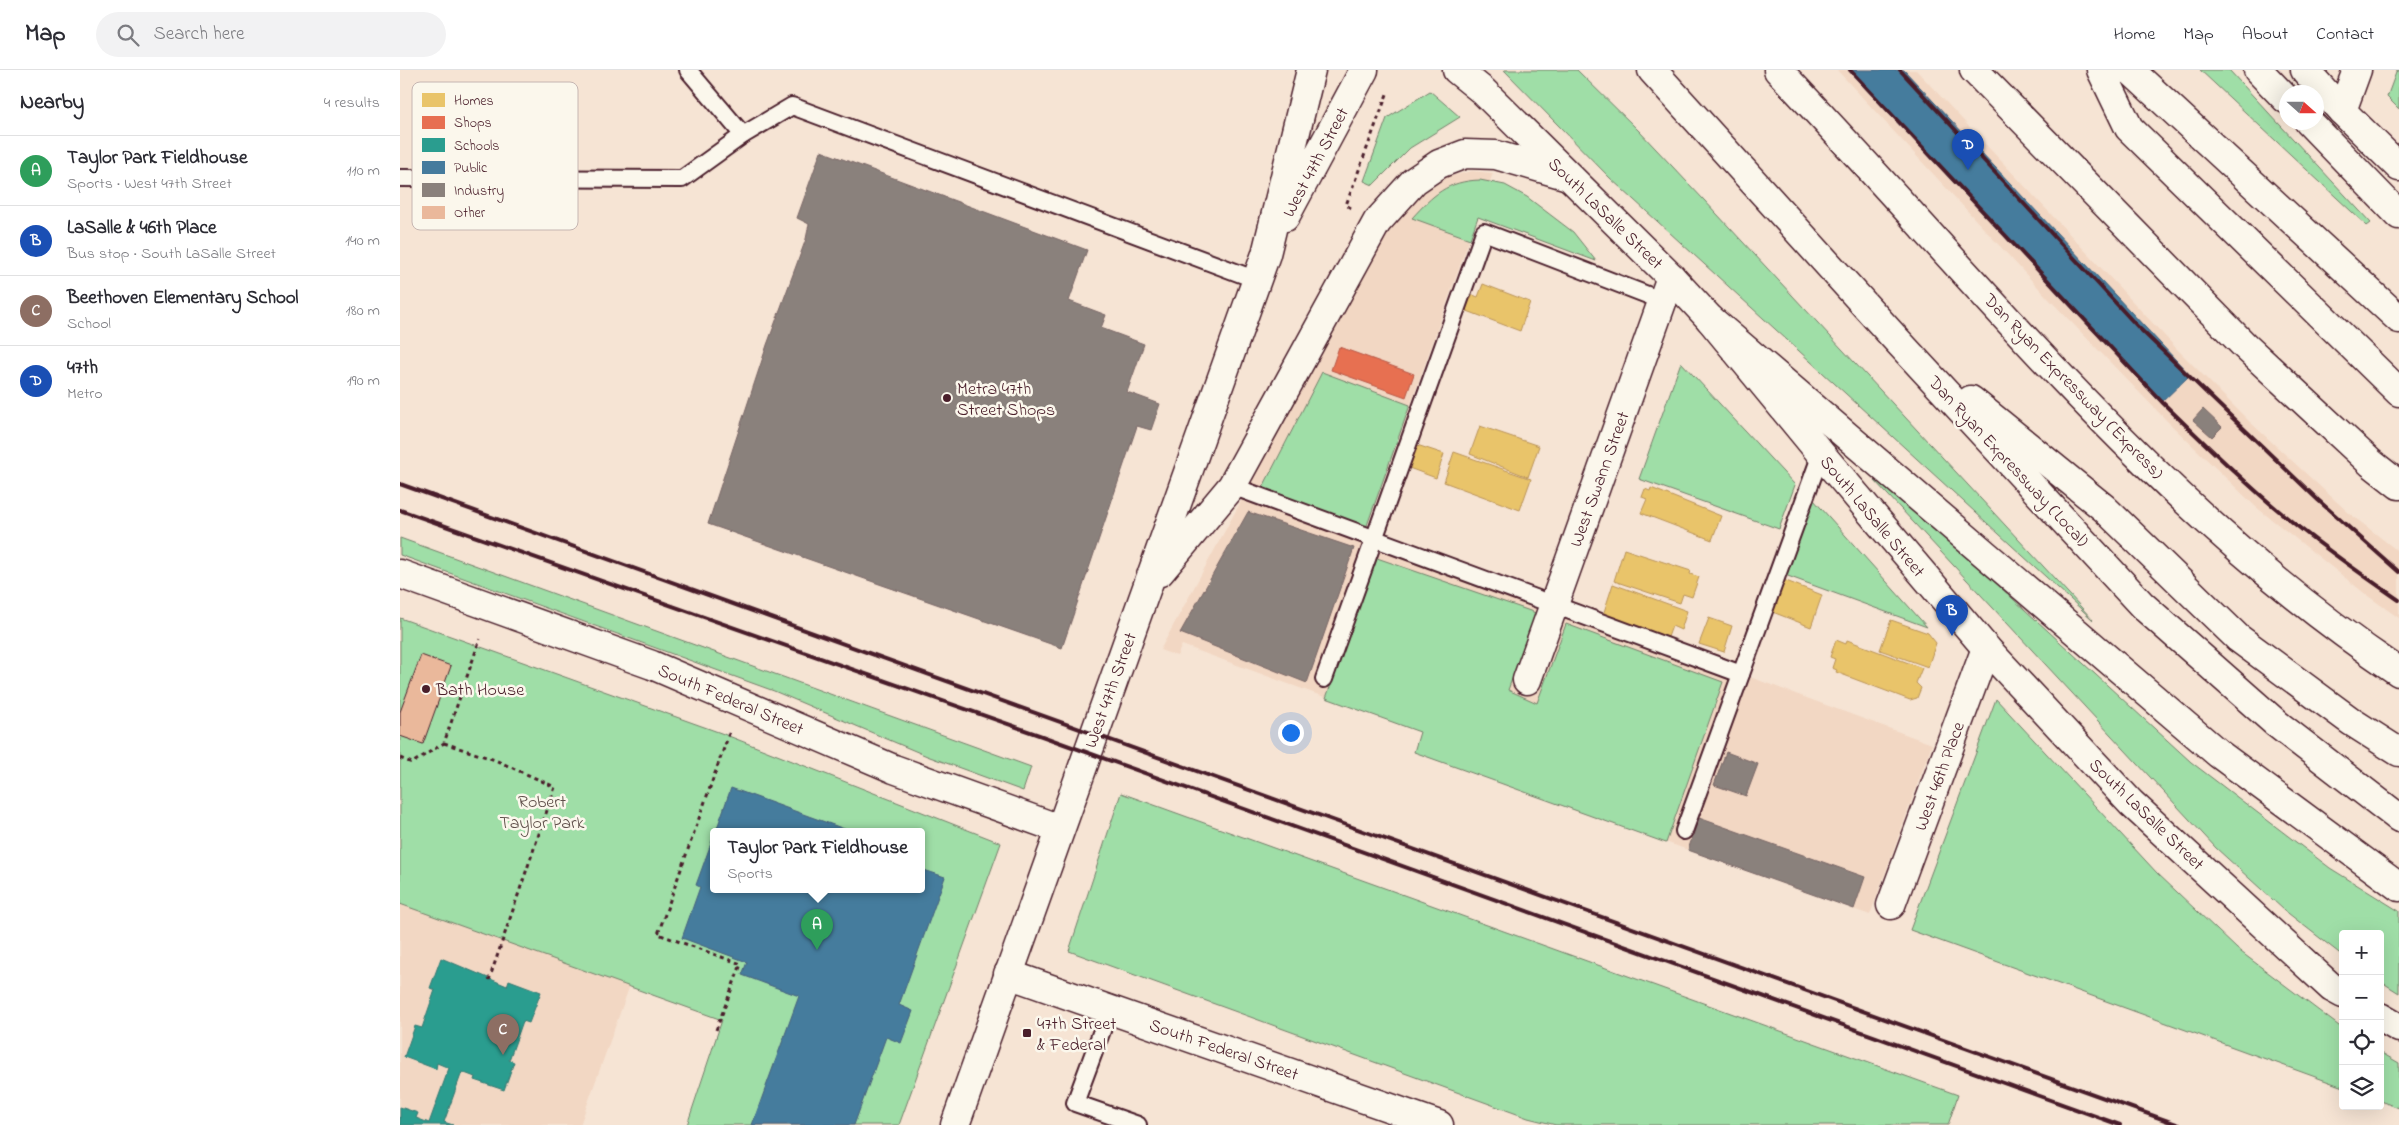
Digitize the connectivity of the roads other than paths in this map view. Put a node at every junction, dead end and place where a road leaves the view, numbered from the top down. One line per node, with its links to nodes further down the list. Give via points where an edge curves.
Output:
1 (688, 70): 16 (lane)
2 (1311, 70): 21 (main road, West 47th Street)
3 (1364, 70): 21 (main road, West 47th Street)
4 (1457, 70): 18 (main road, South LaSalle Street, via 1483,91)
5 (1652, 70): 26 (main road, Dan Ryan Expressway (Local))
6 (1778, 70): 36 (main road, Dan Ryan Expressway (Express), via 2024,338 2139,457 2247,555 2358,644)
7 (1974, 70): 29 (main road, via 2245,346 2371,464)
8 (2101, 70): 27 (main road, via 2129,128)
9 (2130, 70): 25 (main road)
10 (2258, 70): 13 (main road)
11 (2305, 70): 14 (main road)
12 (2357, 70): 14 (main road)
13 (2279, 92)
14 (2342, 111): 17 (main road)
15 (2317, 130): 20 (main road)
16 (743, 135): 19 (lane, via 682,179); 22 (lane, via 792,106)
17 (2399, 167)
18 (1568, 176): 23 (main road, South LaSalle Street); 30 (main road, via 1496,155 1464,154 1439,164 1414,181 1377,222)
19 (578, 179)
20 (2399, 214)
21 (1266, 254): 22 (main road, West 47th Street)
22 (1257, 280): 33 (main road, West 47th Street)
23 (1667, 289): 24 (main road, South LaSalle Street); 31 (lane, via 1484,232); 34 (main road, West Swann Street)
24 (1710, 319): 28 (main road, South LaSalle Street); 44 (main road, via 2219,754)
25 (2399, 319)
26 (1893, 336): 40 (main road, via 2104,508 2238,638 2352,722); 41 (main road, Dan Ryan Expressway (Local), via 2142,605 2277,724)
27 (2399, 392)
28 (1821, 454): 35 (main road, South LaSalle Street); 37 (lane)
29 (2399, 485)
30 (1232, 486): 31 (lane); 33 (main road)
31 (1374, 539): 34 (lane); 38 (lane)
32 (400, 574): 42 (main road, South Federal Street, via 652,665 894,769)
33 (1148, 587): 42 (main road, West 47th Street)
34 (1554, 605): 37 (lane); 39 (main road, West Swann Street)
35 (1986, 648): 45 (main road, West 46th Place); 47 (main road, South LaSalle Street, via 2131,803)
36 (2399, 672)
37 (1742, 674): 43 (lane)
38 (1324, 679)
39 (1528, 680)
40 (2399, 752)
41 (2399, 818)
42 (1060, 829): 46 (main road, West 47th Street)
43 (1684, 831)
44 (2399, 887)
45 (1892, 905)
46 (1008, 974): 48 (main road, South Federal Street); 52 (main road, West 47th Street)
47 (2339, 992)
48 (1110, 1010): 51 (main road, South Federal Street); 53 (lane, via 1075,1103)
49 (2384, 1019): 50 (main road)
50 (2399, 1028)
51 (1422, 1122)
52 (955, 1125)
53 (1138, 1125)

